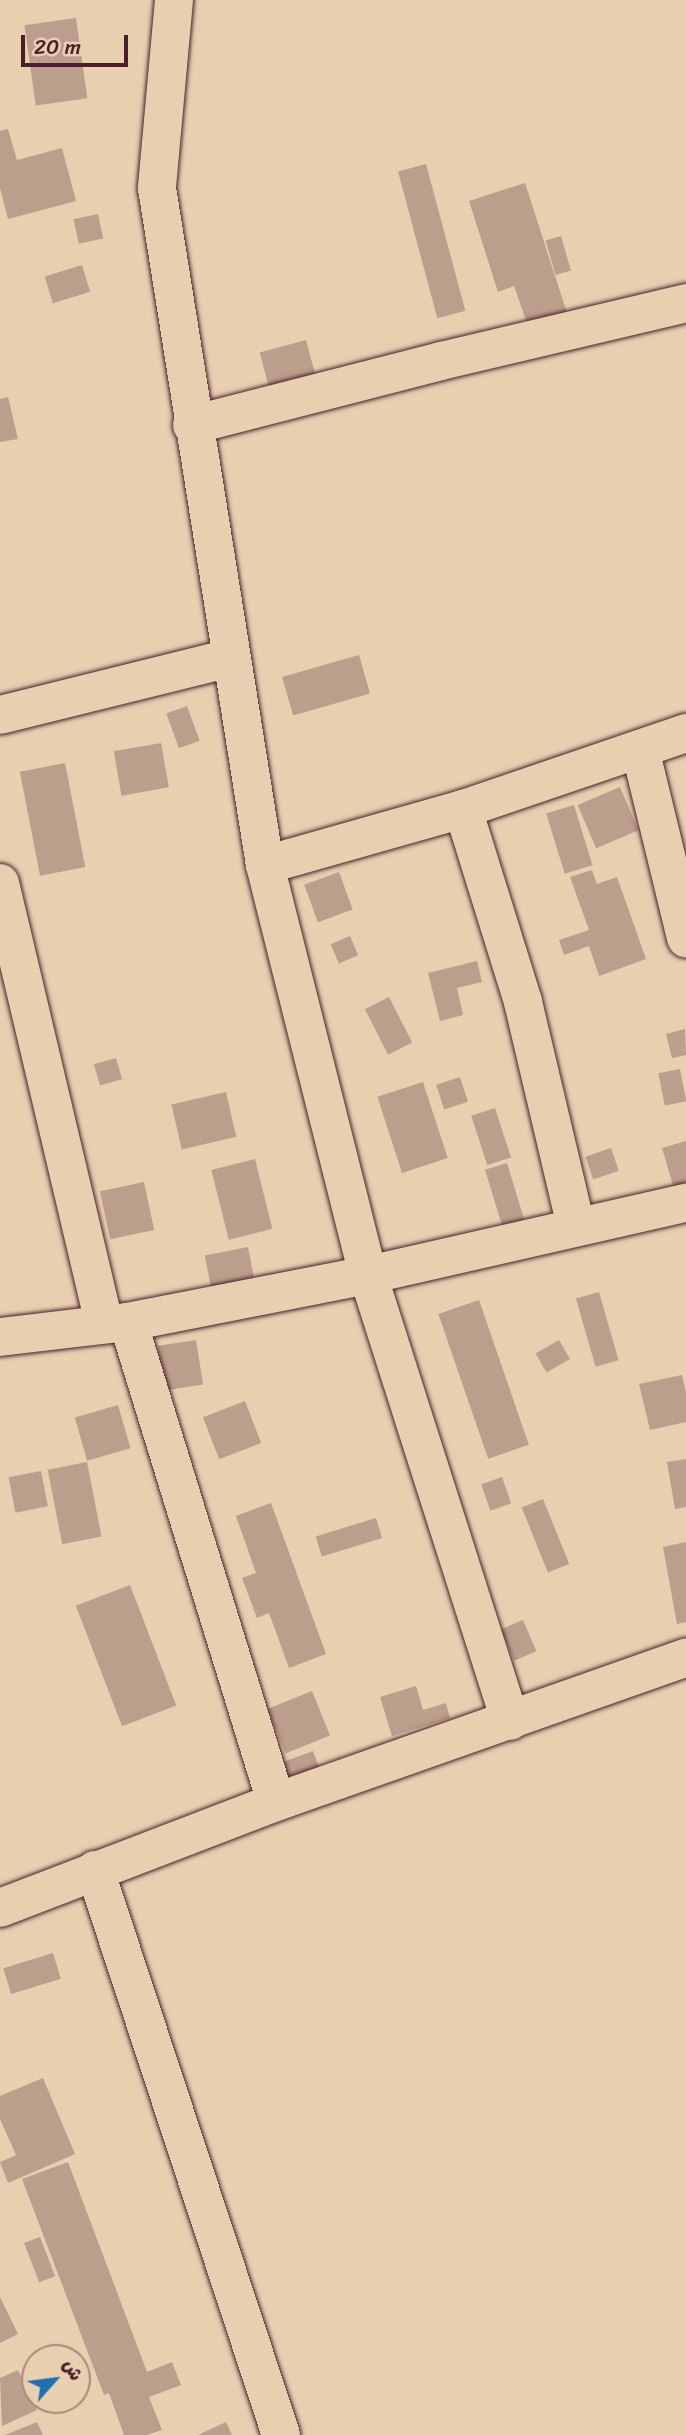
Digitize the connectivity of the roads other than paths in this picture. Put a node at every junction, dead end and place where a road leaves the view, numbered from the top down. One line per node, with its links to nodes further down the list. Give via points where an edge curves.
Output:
1 (174, 0): 3 (street, via 157,188)
2 (686, 303): 3 (street)
3 (192, 425): 4 (street)
4 (231, 658): 5 (street); 9 (street)
5 (0, 715)
6 (686, 733): 7 (street)
7 (640, 749): 8 (street); 11 (street)
8 (463, 809): 9 (street); 13 (street, via 523,1002)
9 (265, 865): 14 (street)
10 (0, 883): 15 (street)
11 (686, 938)
12 (686, 1203): 13 (street)
13 (576, 1227): 14 (street)
14 (368, 1275): 15 (street); 18 (street)
15 (116, 1323): 16 (street); 19 (street)
16 (0, 1337)
17 (686, 1658): 18 (street)
18 (509, 1721): 19 (street)
19 (276, 1802): 20 (street)
20 (95, 1870): 21 (street); 22 (street)
21 (0, 1908)
22 (281, 2435)

